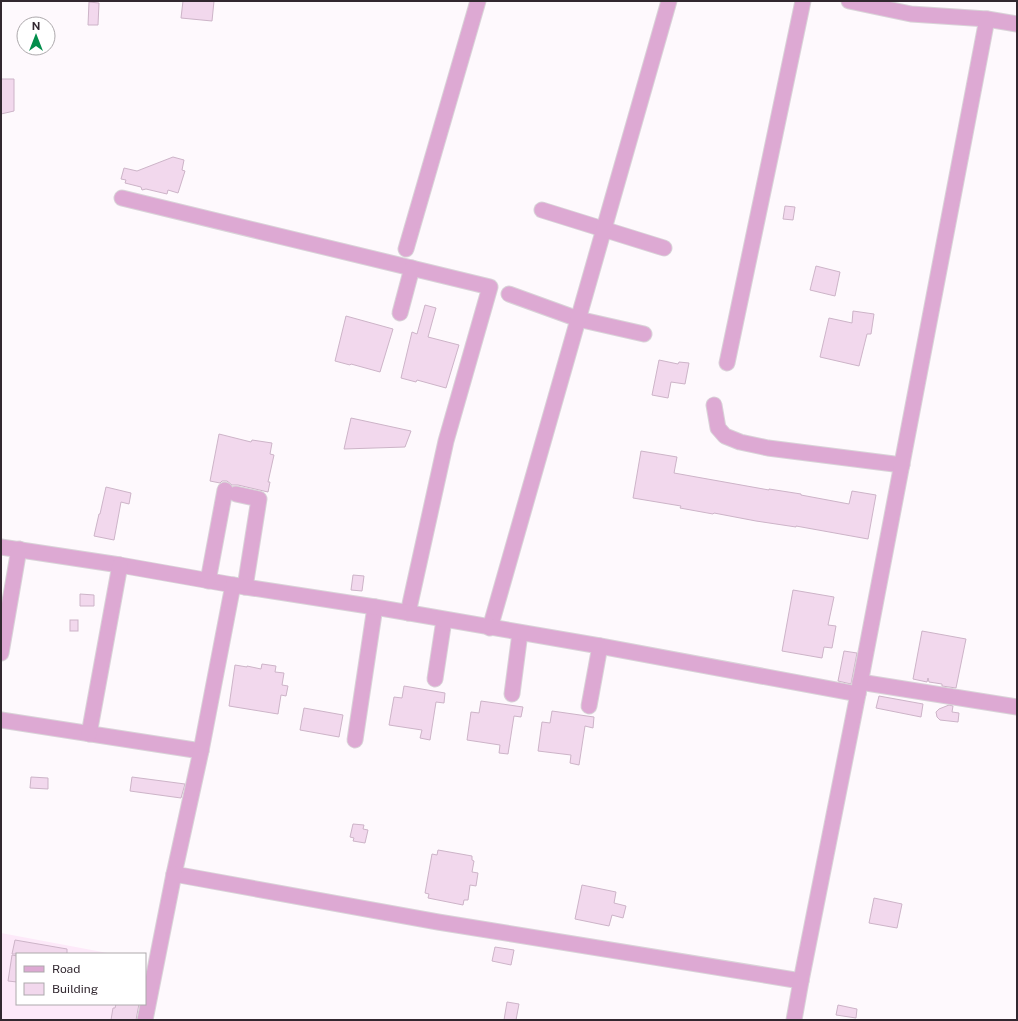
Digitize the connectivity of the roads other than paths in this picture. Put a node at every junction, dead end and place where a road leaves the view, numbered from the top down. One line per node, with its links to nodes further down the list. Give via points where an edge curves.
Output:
1 (478, 1): 11 (street)
2 (669, 1): 9 (street)
3 (804, 1): 17 (street)
4 (849, 1): 5 (street, via 911,14)
5 (987, 19): 6 (street); 19 (street)
6 (1017, 24)
7 (122, 198): 12 (street)
8 (542, 210): 9 (street)
9 (604, 228): 10 (street); 15 (street)
10 (664, 248)
11 (406, 249)
12 (412, 268): 14 (street); 26 (street, via 490,287 446,441)
13 (509, 294): 15 (street)
14 (400, 313)
15 (578, 319): 16 (street); 28 (street)
16 (644, 334)
17 (727, 363)
18 (714, 405): 19 (street, via 718,428 725,436 740,442 768,448)
19 (902, 465): 33 (street)
20 (1, 547): 21 (street)
21 (19, 549): 22 (street); 31 (street)
22 (120, 565): 23 (street); 38 (street)
23 (208, 580): 24 (street); 24 (street, via 230,492 259,500)
24 (239, 586): 25 (street); 40 (street)
25 (374, 608): 26 (street); 39 (street)
26 (408, 614): 27 (street)
27 (444, 620): 28 (street); 32 (street)
28 (490, 628): 29 (street)
29 (520, 633): 30 (street); 34 (street)
30 (600, 646): 33 (street); 35 (street)
31 (1, 653)
32 (435, 679)
33 (859, 688): 36 (street); 42 (street)
34 (512, 694)
35 (589, 706)
36 (1017, 707)
37 (1, 720): 38 (street)
38 (89, 734): 40 (street)
39 (355, 740)
40 (201, 752): 41 (street)
41 (174, 874): 42 (street, via 438,922); 43 (street)
42 (801, 981): 44 (street)
43 (145, 1020)
44 (794, 1020)

